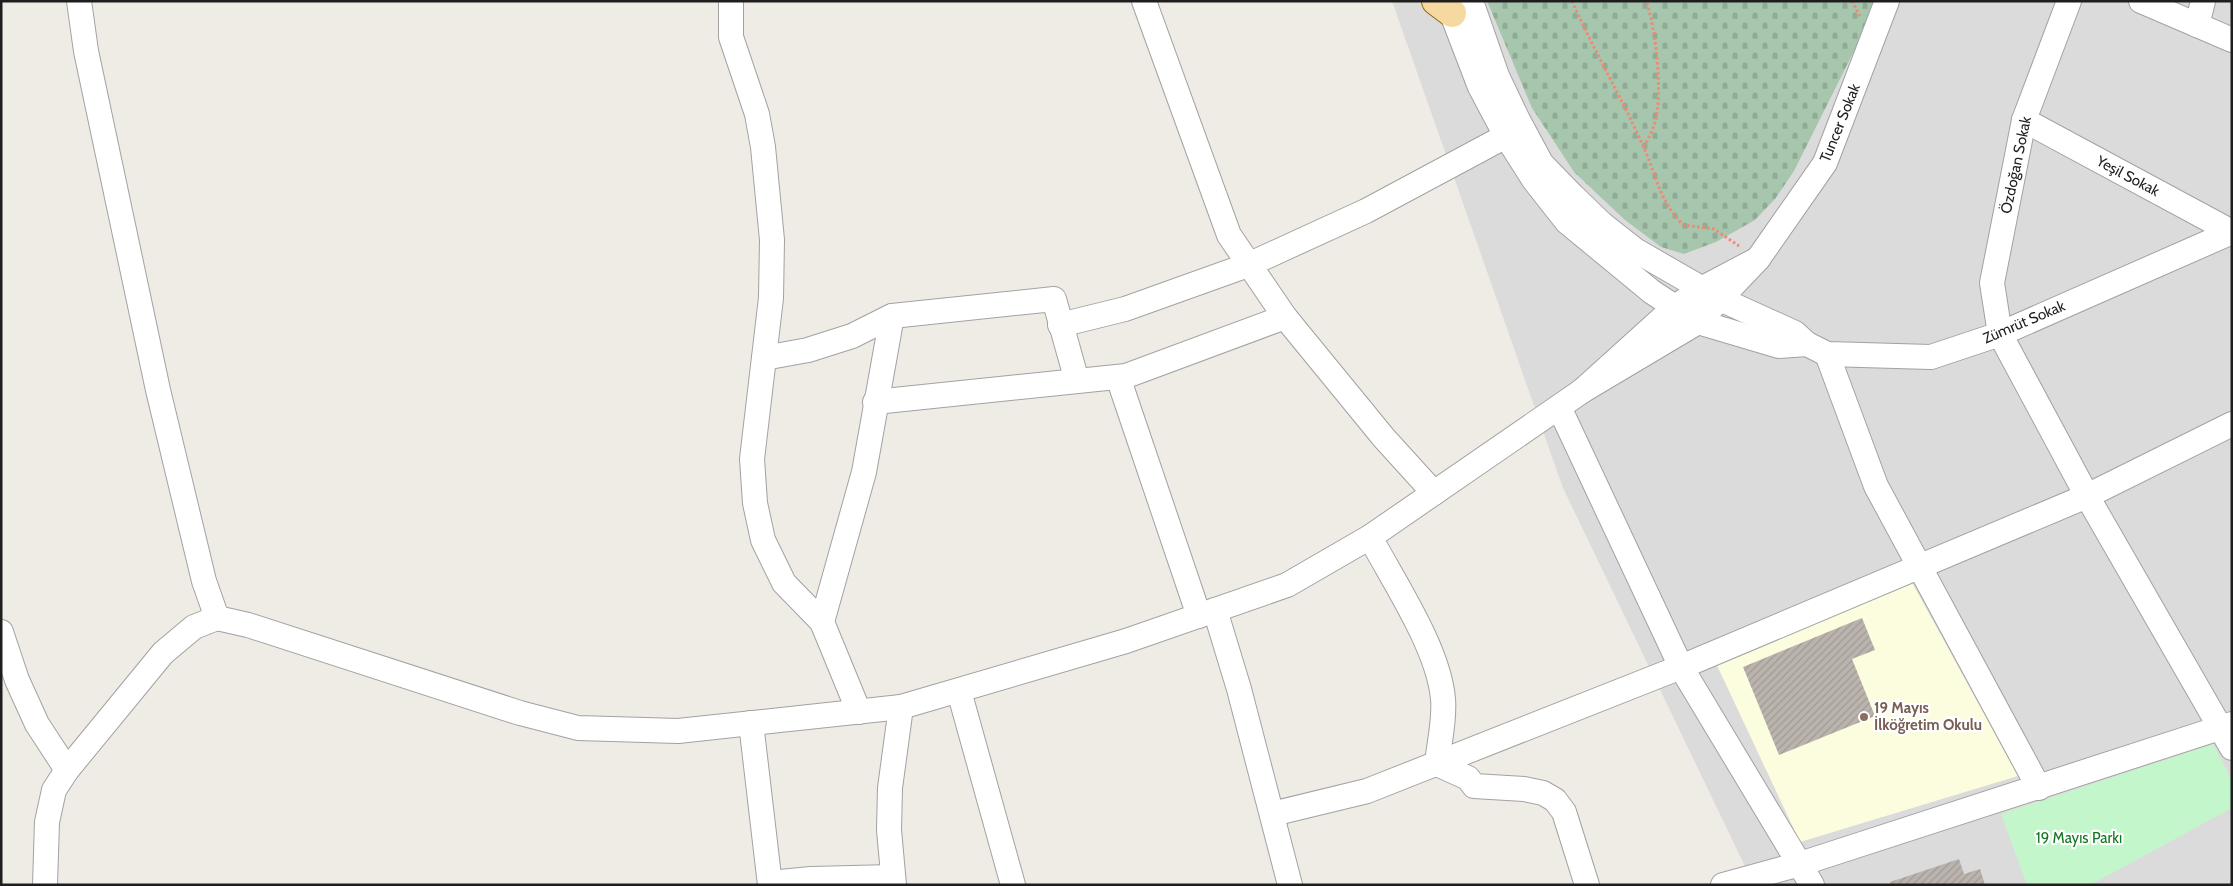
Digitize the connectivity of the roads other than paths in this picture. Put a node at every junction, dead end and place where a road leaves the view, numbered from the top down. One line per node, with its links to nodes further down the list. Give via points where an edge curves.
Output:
1 (79, 1): 35 (street, via 86,51 158,390 204,581)
2 (732, 1): 23 (street, via 731,37 757,114 769,192 771,298)
3 (1144, 1): 14 (street, via 1229,235)
4 (1887, 1): 15 (street, Tuncer Sokak, via 1825,163 1758,259)
5 (2069, 1): 11 (street, Özdoğan Sokak)
6 (2141, 1): 9 (street)
7 (2203, 1): 9 (street)
8 (1451, 4): 12 (street, Zümrüt Sokak, via 1480,87); 15 (street, via 1497,76 1541,163 1602,224 1635,250)
9 (2197, 25): 10 (street)
10 (2232, 40)
11 (2024, 120): 13 (street, Yeşil Sokak); 21 (street, Özdoğan Sokak, via 1992,283)
12 (1506, 136): 14 (street, via 1366,212); 16 (street, Zümrüt Sokak, via 1534,180 1567,222)
13 (2232, 232): 21 (street, Zümrüt Sokak)
14 (1248, 265): 18 (street); 20 (street, via 1125,309)
15 (1711, 294): 16 (street); 19 (street); 22 (street, via 1795,333)
16 (1675, 307): 19 (street, Zümrüt Sokak); 26 (street)
17 (892, 316): 20 (street, via 1054,299); 23 (street, via 843,339 808,350); 27 (street)
18 (1285, 317): 24 (street); 30 (street, via 1384,438)
19 (1698, 322): 22 (street, Zümrüt Sokak, via 1780,346); 26 (street)
20 (1060, 325): 25 (street)
21 (2000, 334): 22 (street, Zümrüt Sokak, via 1931,357); 31 (street, Özdoğan Sokak)
22 (1817, 349): 33 (street, via 1876,486)
23 (764, 358): 36 (street, via 752,459 755,503 763,540 784,582)
24 (1118, 377): 25 (street); 34 (street)
25 (1077, 382): 27 (street)
26 (1582, 392): 28 (street)
27 (875, 402): 36 (street, via 864,472)
28 (1559, 407): 30 (street); 38 (street)
29 (2232, 424): 31 (street)
30 (1434, 493): 32 (street)
31 (2087, 496): 33 (street); 43 (street, Özdoğan Sokak)
32 (1370, 537): 34 (street, via 1287,585); 44 (street, via 1422,634 1435,667 1443,700)
33 (1918, 567): 38 (street); 46 (street)
34 (1207, 613): 39 (street); 47 (street, via 1239,689)
35 (217, 618): 42 (street, via 248,625 520,713 578,728 678,731); 45 (street, via 194,627 163,653)
36 (822, 622): 41 (street)
37 (1, 632): 45 (street, via 36,724)
38 (1681, 667): 44 (street); 48 (street)
39 (959, 691): 40 (street); 52 (street)
40 (900, 708): 41 (street); 49 (street, via 890,788)
41 (858, 712): 42 (street)
42 (751, 723): 50 (street)
43 (2228, 733): 46 (street)
44 (1437, 764): 47 (street, via 1367,791); 54 (street, via 1468,778 1474,786 1524,789 1543,793 1555,800 1564,812)
45 (66, 770): 51 (street, via 54,790 47,822)
46 (2039, 788): 48 (street)
47 (1272, 814): 53 (street)
48 (1800, 864): 55 (street); 56 (street)
49 (893, 881): 50 (street, via 811,879)
50 (770, 884)
51 (45, 885)
52 (1013, 885)
53 (1290, 885)
54 (1587, 885)
55 (1723, 885)
56 (1812, 885)

